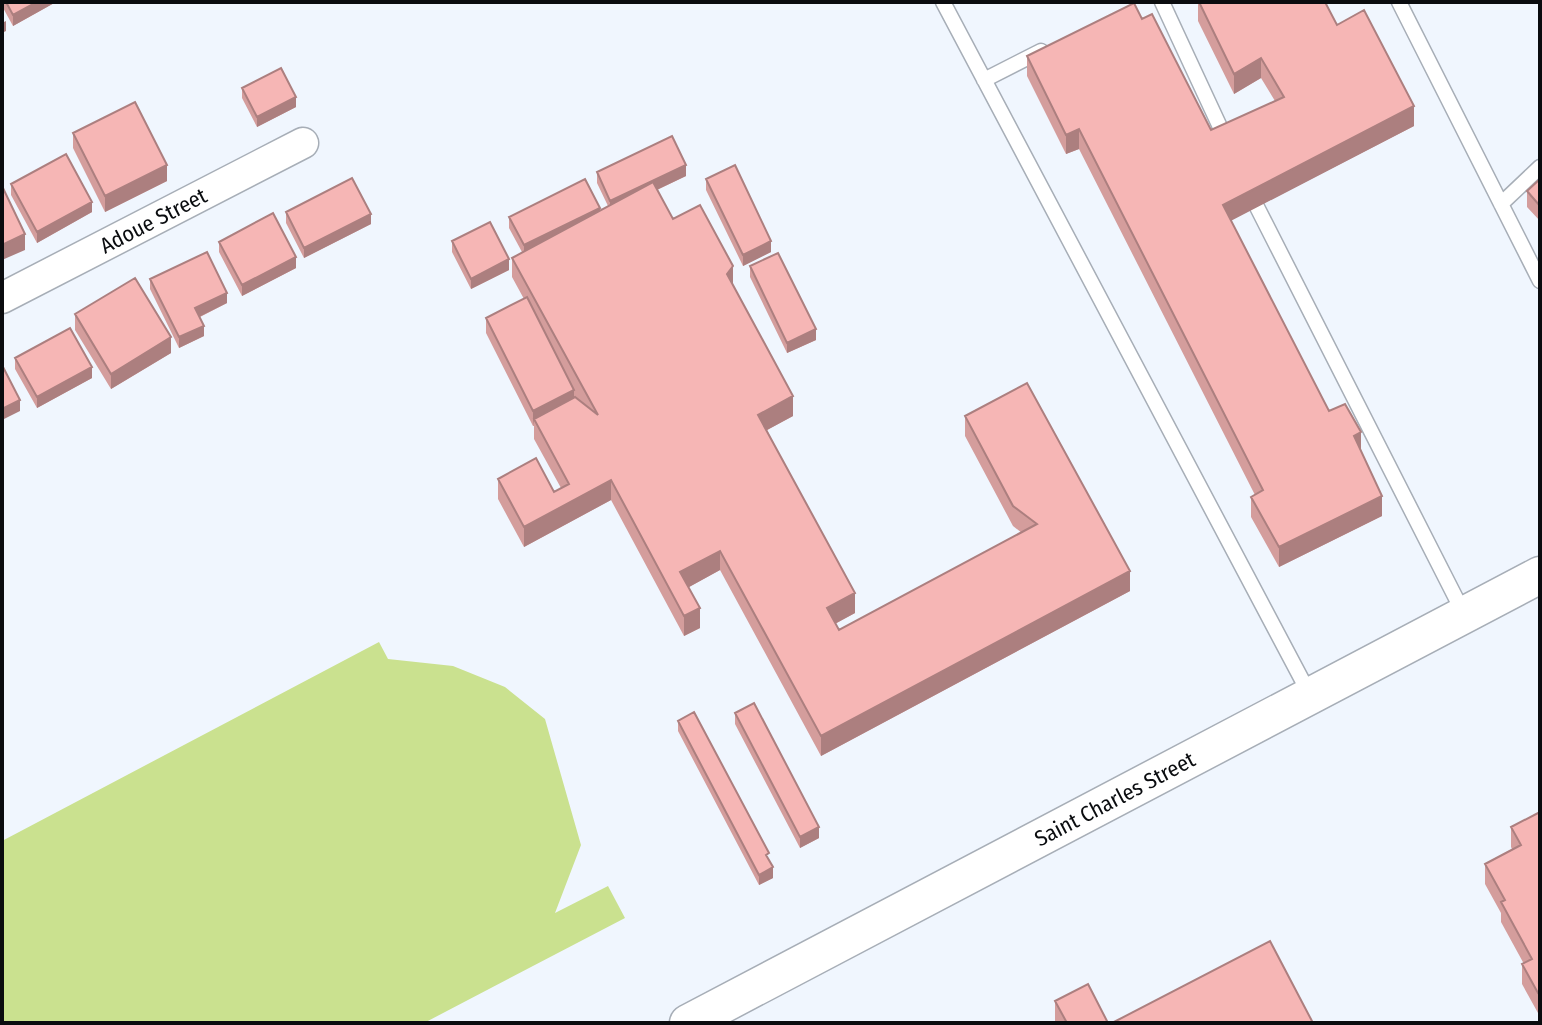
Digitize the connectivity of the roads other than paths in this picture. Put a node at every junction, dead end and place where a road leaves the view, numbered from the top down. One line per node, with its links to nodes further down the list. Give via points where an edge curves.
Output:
1 (943, 2): 5 (lane)
2 (1162, 2): 7 (lane)
3 (1399, 2): 9 (lane)
4 (1054, 45): 5 (lane)
5 (984, 80): 15 (lane)
6 (303, 143): 12 (street, Adoue Street)
7 (1227, 143)
8 (1540, 167): 9 (lane)
9 (1501, 204): 11 (lane)
10 (1257, 207): 14 (lane)
11 (1540, 281)
12 (2, 298)
13 (1540, 575): 14 (street, Saint Charles Street)
14 (1465, 615): 15 (street, Saint Charles Street)
15 (1310, 696): 16 (street, Saint Charles Street)
16 (691, 1022)

